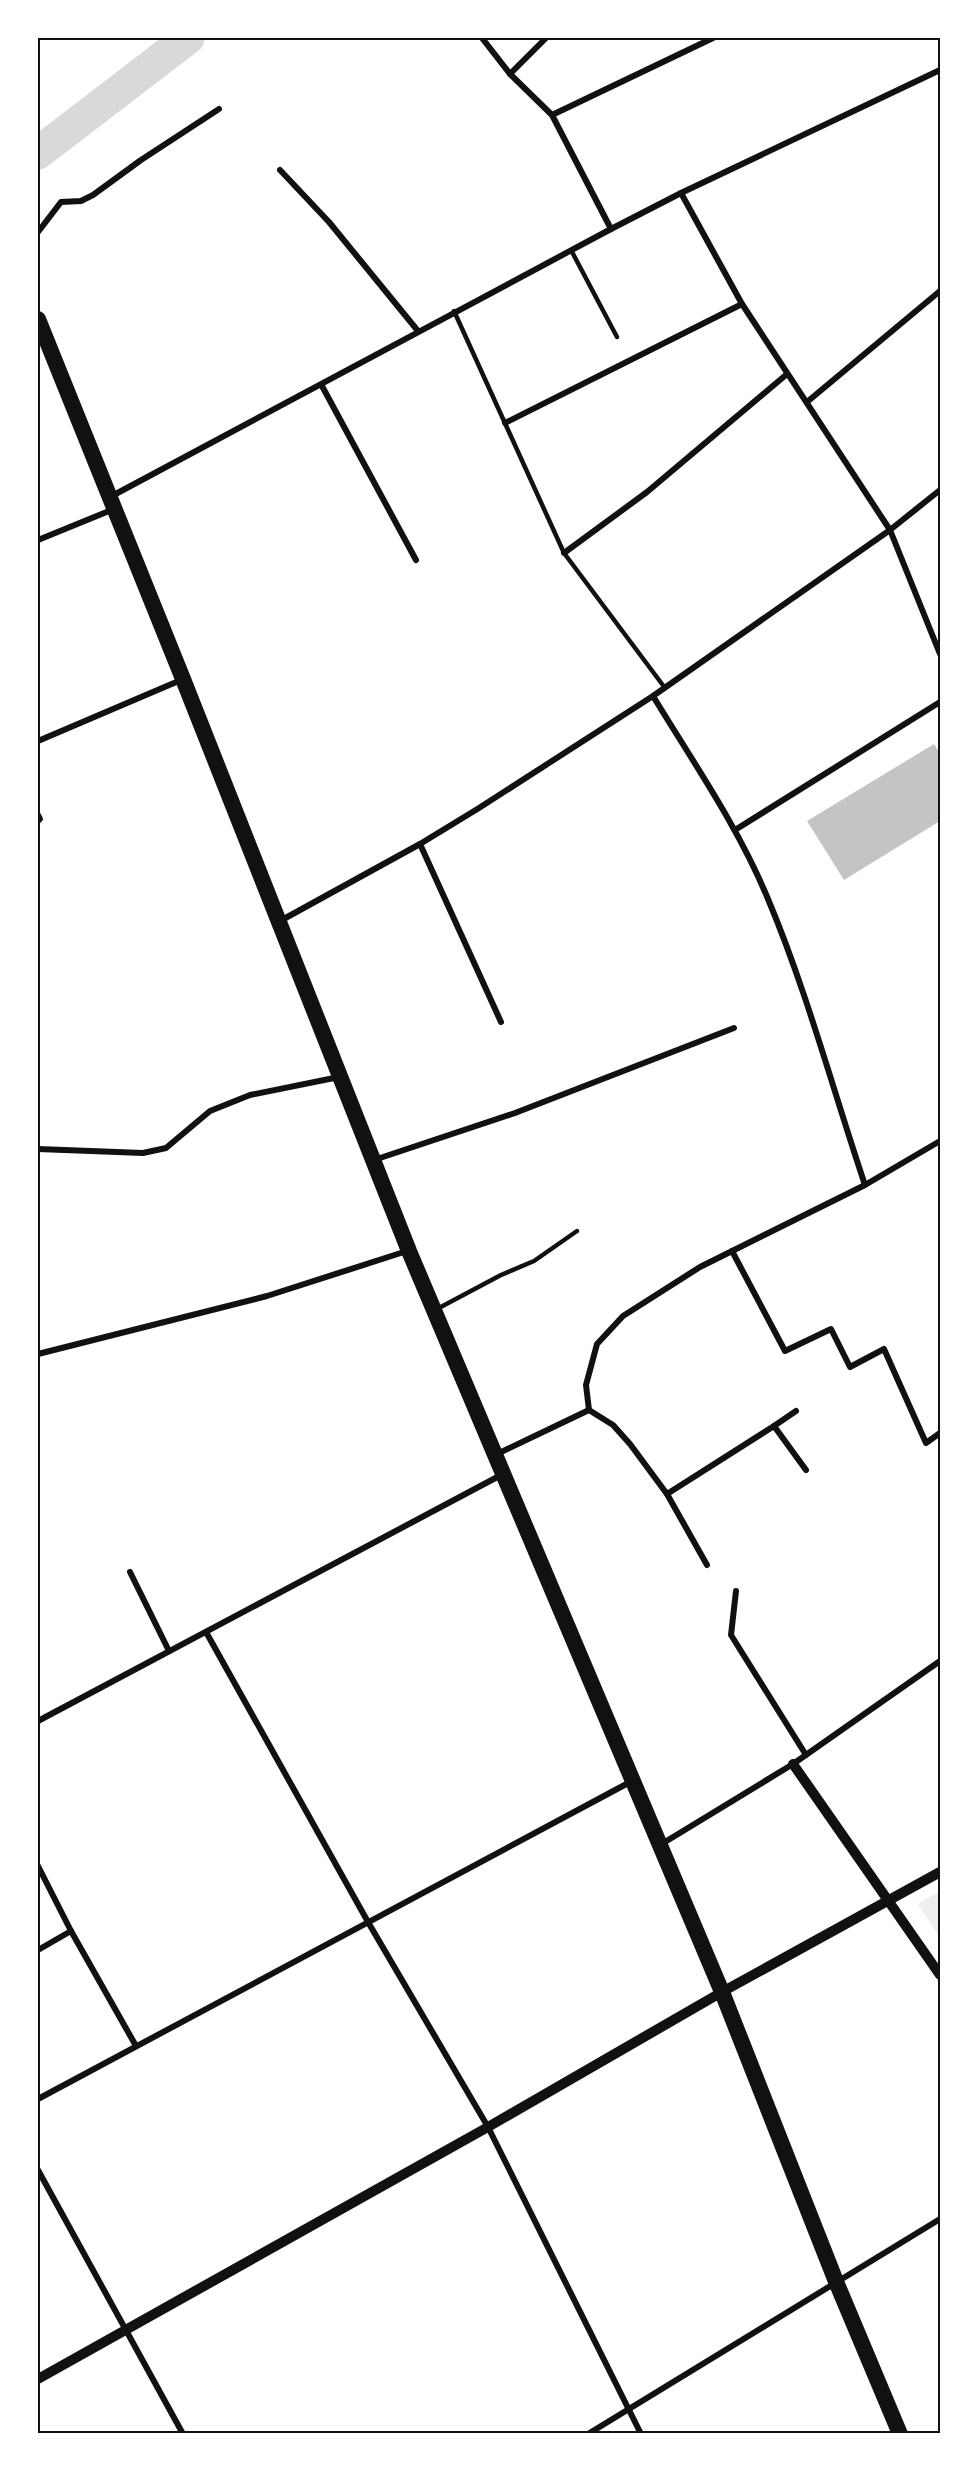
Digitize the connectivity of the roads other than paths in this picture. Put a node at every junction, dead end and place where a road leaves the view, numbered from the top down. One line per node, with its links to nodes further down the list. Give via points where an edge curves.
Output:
1 (482, 38): 5 (street)
2 (546, 38): 5 (street)
3 (713, 38): 7 (street)
4 (940, 70): 9 (street)
5 (510, 74): 7 (street)
6 (219, 109): 11 (street, via 93,195 81,201 61,202)
7 (552, 115): 10 (street)
8 (280, 170): 17 (street, via 329,222)
9 (681, 193): 10 (street); 14 (street)
10 (611, 229): 12 (street)
11 (38, 232)
12 (571, 250): 15 (street); 18 (lane)
13 (940, 291): 21 (street)
14 (742, 304): 19 (street); 22 (street)
15 (454, 311): 17 (street); 22 (lane)
16 (38, 319): 24 (highway)
17 (418, 331): 20 (street)
18 (617, 337)
19 (787, 374): 21 (street); 27 (street, via 646,492)
20 (322, 386): 24 (street); 28 (street)
21 (807, 402): 25 (street)
22 (505, 423): 27 (lane)
23 (940, 490): 25 (street)
24 (112, 503): 26 (street); 30 (highway)
25 (890, 530): 29 (street); 31 (street)
26 (38, 540)
27 (564, 553): 31 (lane)
28 (416, 560)
29 (940, 654)
30 (183, 679): 34 (street); 39 (highway)
31 (666, 688): 32 (street)
32 (653, 696): 37 (street); 38 (street)
33 (940, 702): 37 (street)
34 (38, 741)
35 (38, 815): 36 (street)
36 (38, 821)
37 (735, 830): 46 (street, via 768,898 805,998)
38 (420, 844): 39 (street); 40 (street)
39 (279, 921): 42 (highway)
40 (501, 1022)
41 (734, 1028): 45 (street, via 515,1113)
42 (340, 1077): 44 (street, via 250,1095 210,1111 166,1148 143,1153); 45 (highway)
43 (940, 1141): 46 (street)
44 (38, 1149)
45 (374, 1160): 48 (highway)
46 (865, 1185): 49 (street)
47 (577, 1231): 50 (lane, via 534,1261)
48 (409, 1251): 50 (highway); 51 (street, via 267,1296)
49 (732, 1251): 52 (street, via 623,1316 597,1344 586,1385); 55 (street, via 785,1351 831,1329 850,1367 884,1349 926,1443)
50 (434, 1311): 56 (highway)
51 (38, 1354)
52 (589, 1410): 56 (street); 59 (street, via 613,1425)
53 (796, 1411): 54 (street)
54 (774, 1426): 57 (street); 59 (street)
55 (940, 1433)
56 (495, 1455): 58 (highway)
57 (806, 1470)
58 (503, 1474): 63 (street); 69 (highway)
59 (667, 1494): 60 (street)
60 (707, 1565)
61 (130, 1572): 64 (street)
62 (736, 1591): 67 (street, via 731,1635)
63 (206, 1632): 64 (street); 74 (street)
64 (169, 1651): 66 (street)
65 (940, 1661): 67 (street)
66 (38, 1722)
67 (806, 1755): 68 (street)
68 (793, 1764): 70 (street); 73 (street)
69 (632, 1780): 70 (highway); 74 (street)
70 (660, 1846): 78 (highway)
71 (38, 1866): 75 (street)
72 (940, 1872): 73 (street)
73 (889, 1902): 77 (street); 78 (street)
74 (368, 1922): 79 (street); 81 (street)
75 (71, 1931): 76 (street); 79 (street)
76 (38, 1950)
77 (940, 1975)
78 (722, 1992): 81 (street); 84 (highway)
79 (136, 2046): 80 (street)
80 (38, 2098)
81 (488, 2127): 85 (street); 87 (street)
82 (38, 2170): 85 (street)
83 (940, 2219): 84 (street)
84 (837, 2284): 87 (street); 91 (highway)
85 (125, 2331): 86 (street); 88 (street)
86 (38, 2379)
87 (629, 2408): 89 (street); 90 (street)
88 (183, 2433)
89 (588, 2433)
90 (641, 2433)
91 (900, 2433)

